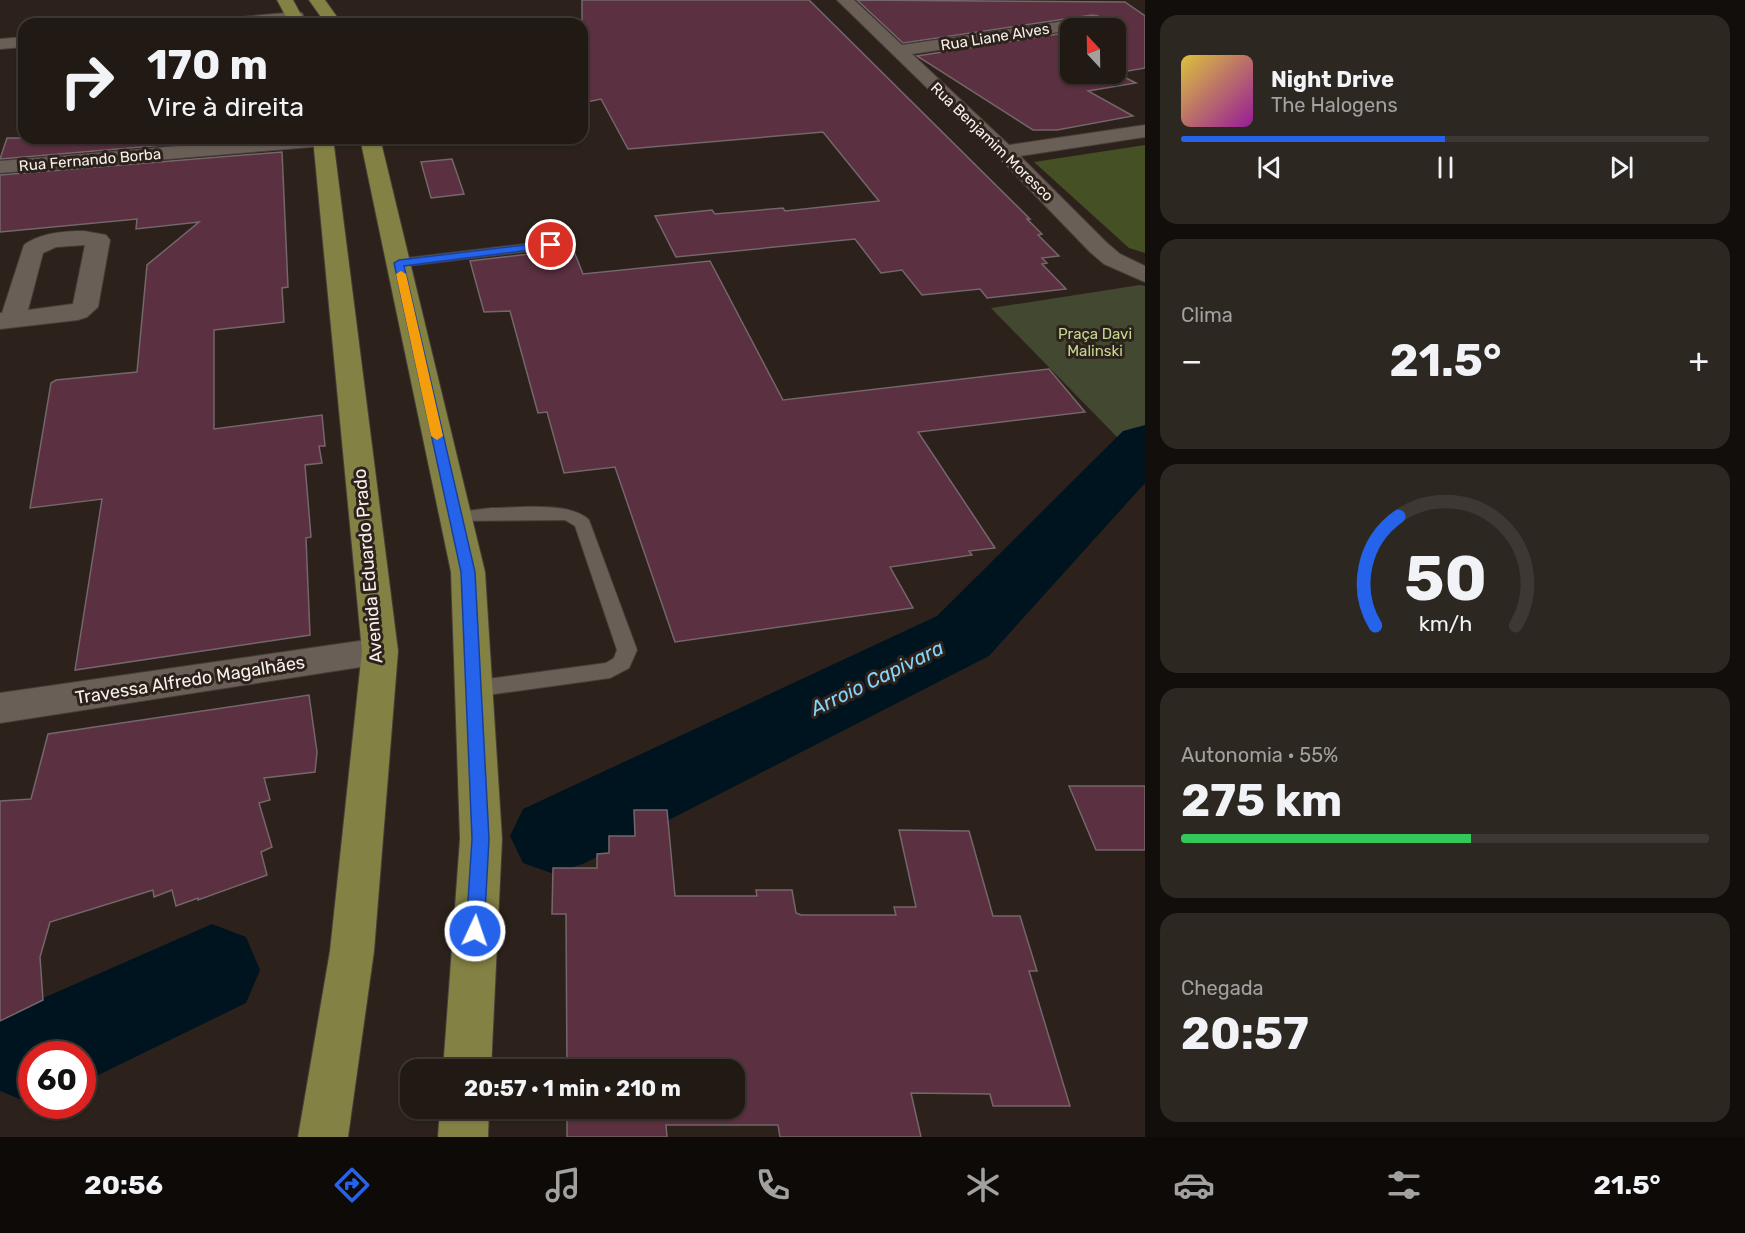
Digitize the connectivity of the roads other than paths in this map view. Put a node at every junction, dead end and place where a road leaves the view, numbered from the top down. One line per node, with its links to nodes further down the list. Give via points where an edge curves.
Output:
1 (285, 0): 4 (main road)
2 (317, 0): 5 (main road)
3 (845, 0): 9 (street, Rua Benjamim Moresco)
4 (296, 18)
5 (330, 18)
6 (1060, 27): 9 (street, Rua Liane Alves)
7 (18, 42): 8 (street)
8 (0, 44)
9 (898, 51): 14 (street, Rua Benjamim Moresco)
10 (1145, 131): 14 (street)
11 (265, 144): 15 (street, Rua Fernando Borba)
12 (324, 144): 22 (main road, Avenida Eduardo Prado)
13 (371, 144): 17 (main road)
14 (1004, 152): 18 (street, Rua Benjamim Moresco, via 1098,247 1112,259)
15 (0, 167)
16 (551, 245): 17 (lane)
17 (399, 263): 21 (main road)
18 (1145, 275)
19 (12, 283): 20 (street); 20 (street, via 35,246 86,237 98,240 85,307 78,312)
20 (7, 320)
21 (456, 517): 23 (main road, via 468,572); 23 (lane, via 576,517 583,524 627,650 622,663 610,670)
22 (380, 651): 24 (street, Travessa Alfredo Magalhães); 27 (main road, Avenida Eduardo Prado, via 352,951)
23 (473, 688): 25 (main road, via 481,839)
24 (0, 708)
25 (468, 1059)
26 (464, 1119): 28 (main road)
27 (323, 1137)
28 (463, 1137)

